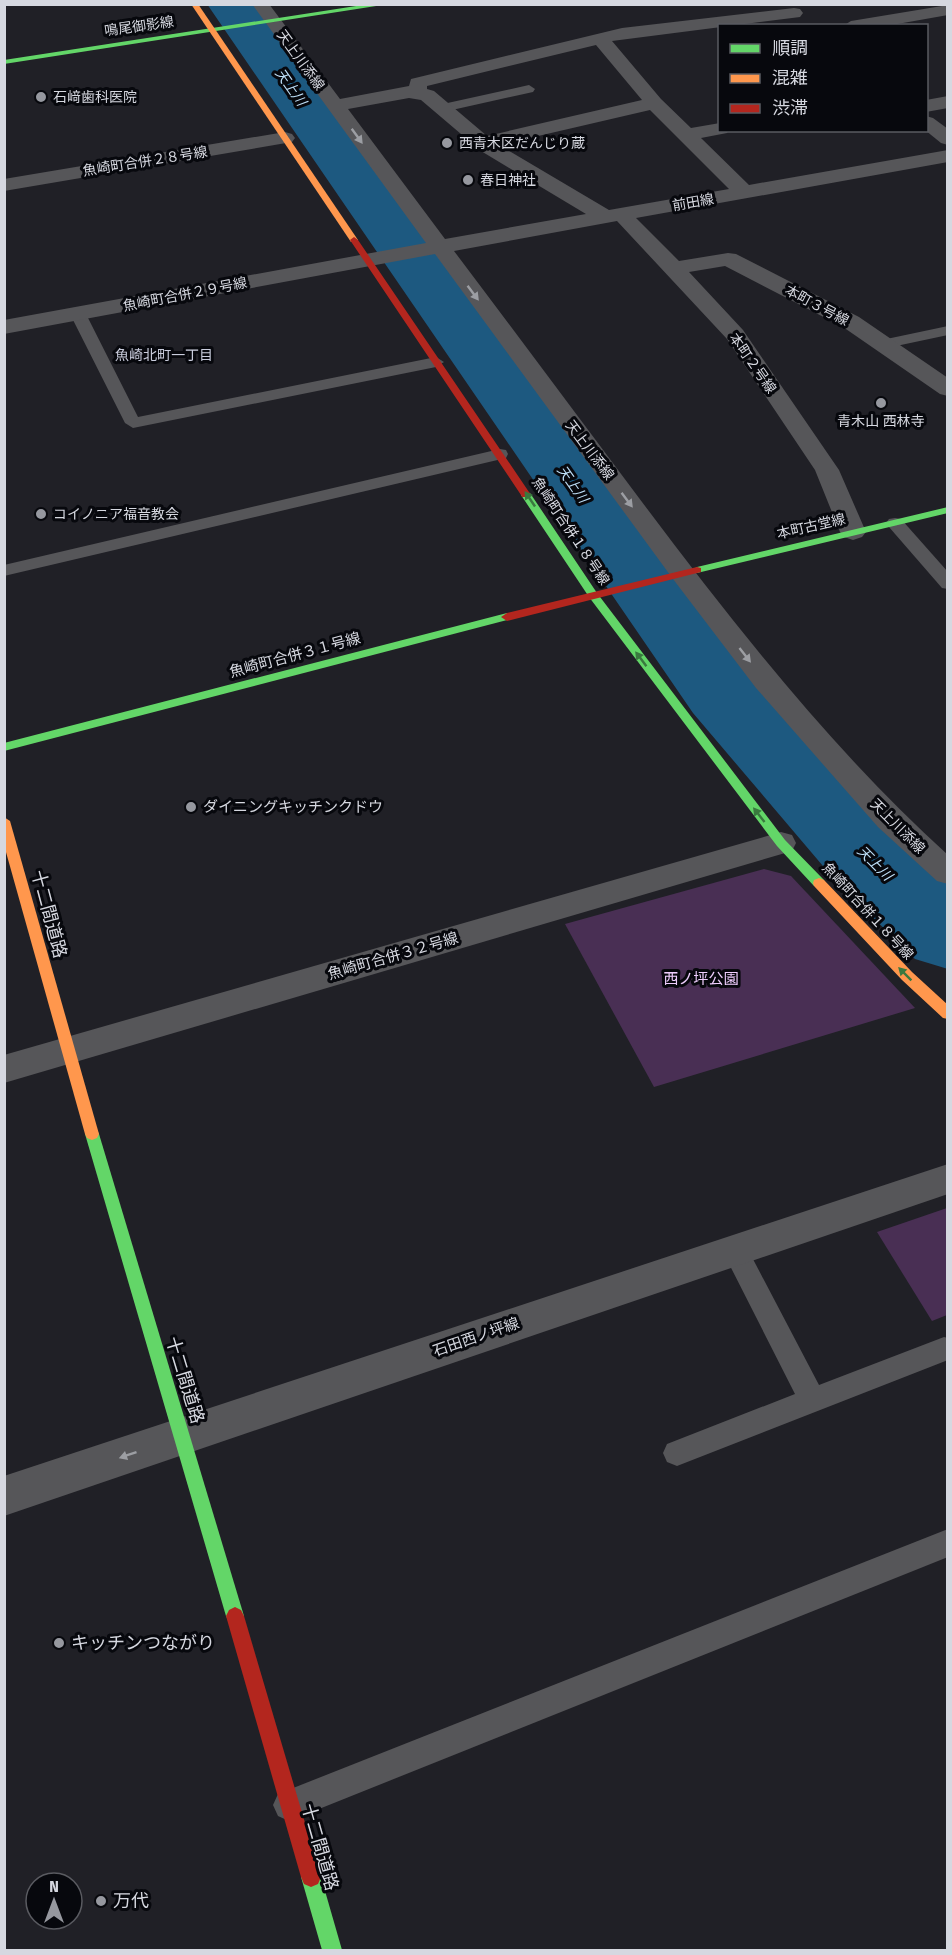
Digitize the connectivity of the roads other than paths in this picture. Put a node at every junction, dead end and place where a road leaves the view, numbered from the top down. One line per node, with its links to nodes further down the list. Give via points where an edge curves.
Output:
1 (194, 4): 8 (street, 魚崎町合併１８号線)
2 (386, 4): 5 (street, 鳴尾御影線)
3 (789, 9): 6 (street); 9 (street)
4 (948, 10): 7 (street)
5 (266, 17): 8 (street, 鳴尾御影線); 15 (street, 天上川添線)
6 (807, 24)
7 (863, 24)
8 (217, 31): 10 (street, 鳴尾御影線); 21 (street, 魚崎町合併１８号線)
9 (600, 38): 12 (street, via 418,83); 14 (street)
10 (4, 62)
11 (529, 89): 17 (lane)
12 (418, 93): 15 (street); 17 (street, 本町２号線, via 428,95)
13 (948, 102): 16 (street)
14 (654, 103): 20 (street); 23 (street)
15 (335, 106): 28 (street, 天上川添線, one-way to 28)
16 (928, 106)
17 (443, 108): 23 (street, 本町２号線)
18 (928, 123): 22 (street)
19 (718, 129): 20 (street)
20 (687, 135): 26 (street)
21 (285, 138): 25 (street, 魚崎町合併２８号線); 29 (street, 魚崎町合併１８号線)
22 (948, 139)
23 (484, 143): 27 (street, 本町２号線)
24 (948, 156): 26 (street, 前田線)
25 (4, 185)
26 (745, 193): 27 (street, 前田線)
27 (615, 216): 28 (street, 前田線); 30 (street, 本町２号線)
28 (440, 248): 29 (street, 魚崎町合併２９号線); 42 (street, 天上川添線, one-way to 42)
29 (366, 260): 31 (street, 魚崎町合併２９号線); 35 (street, 魚崎町合併１８号線)
30 (674, 268): 34 (street, 本町３号線, via 728,259 851,321); 40 (street, 本町２号線, via 735,335 827,470)
31 (78, 314): 32 (street, 魚崎町合併２９号線); 35 (lane, via 133,423)
32 (4, 327)
33 (948, 330): 34 (lane)
34 (882, 344): 36 (street, 本町３号線)
35 (436, 362): 37 (street, 魚崎町合併１８号線)
36 (948, 389)
37 (500, 454): 41 (lane); 44 (street, 魚崎町合併１８号線, one-way to 37)
38 (948, 510): 39 (street, 本町古堂線)
39 (895, 523): 40 (street, 本町古堂線); 43 (lane)
40 (853, 532): 42 (street, 本町古堂線)
41 (4, 572)
42 (676, 574): 44 (street, 本町古堂線); 48 (street, 天上川添線, one-way to 48, via 889,819)
43 (948, 585)
44 (600, 593): 45 (street, 魚崎町合併３１号線); 47 (street, 魚崎町合併１８号線, one-way to 44)
45 (4, 747)
46 (4, 821): 50 (street, 十二間道路)
47 (781, 843): 49 (street, 魚崎町合併１８号線, one-way to 47); 50 (street, 魚崎町合併３２号線)
48 (948, 873)
49 (948, 1014)
50 (68, 1051): 51 (street, 魚崎町合併３２号線); 56 (street, 十二間道路)
51 (4, 1069)
52 (948, 1179): 53 (street, 石田西ノ坪線)
53 (735, 1250): 55 (lane); 56 (street, 石田西ノ坪線)
54 (944, 1349): 55 (lane)
55 (813, 1401): 57 (lane)
56 (183, 1436): 58 (street, 石田西ノ坪線, one-way to 58); 60 (street, 十二間道路)
57 (677, 1453)
58 (4, 1496)
59 (948, 1543): 60 (lane)
60 (289, 1805): 61 (street, 十二間道路)
61 (332, 1950)

